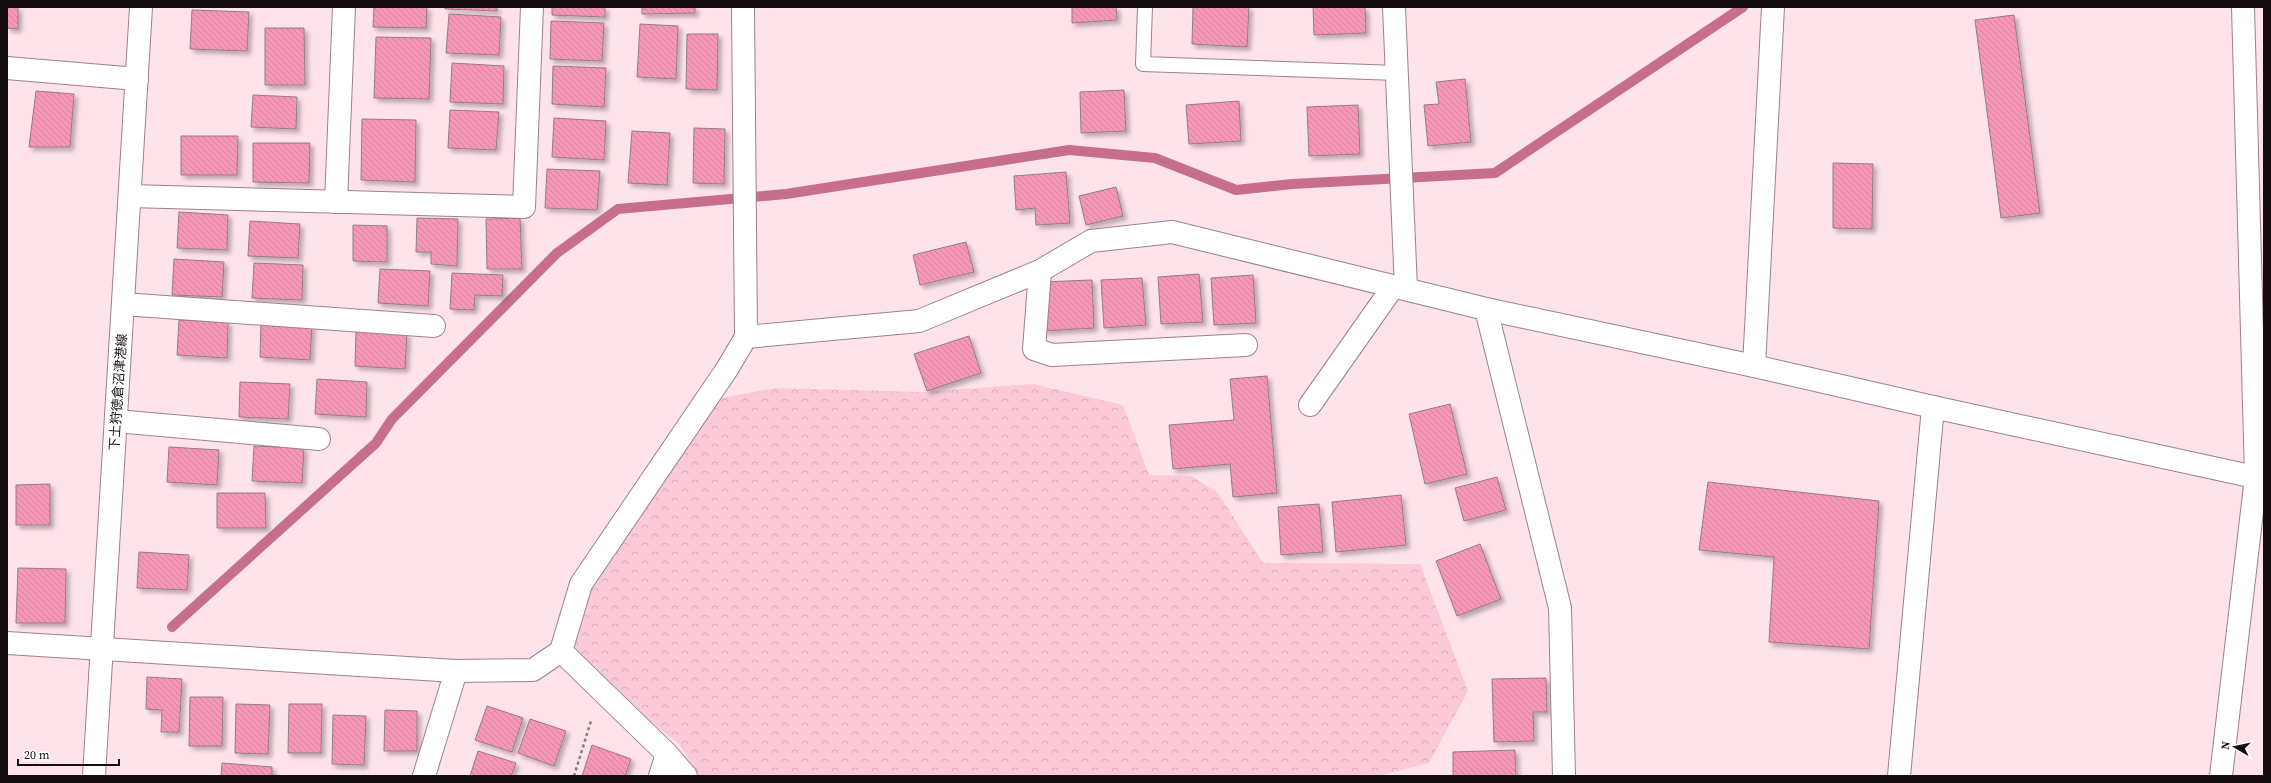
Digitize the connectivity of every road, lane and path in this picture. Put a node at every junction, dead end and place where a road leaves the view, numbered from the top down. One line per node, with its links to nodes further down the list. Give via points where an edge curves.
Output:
1 (141, 7): 11 (street, 下土狩徳倉沼津港線)
2 (344, 7): 13 (street)
3 (532, 7): 13 (street, via 524,207)
4 (743, 7): 19 (street)
5 (1145, 7): 10 (lane, via 1143,64)
6 (1394, 7): 10 (street)
7 (1773, 7): 21 (street)
8 (2243, 7): 26 (street)
9 (7, 68): 11 (street)
10 (1397, 73): 15 (street)
11 (137, 79): 12 (street, 下土狩徳倉沼津港線)
12 (130, 196): 13 (street); 16 (street, 下土狩徳倉沼津港線)
13 (336, 202)
14 (1040, 271): 15 (street, via 1091,241 1172,232); 19 (street, via 919,321); 20 (street, via 1034,349 1052,354)
15 (1399, 288): 17 (street); 22 (street)
16 (123, 304): 18 (street); 24 (street, 下土狩徳倉沼津港線)
17 (1486, 309): 21 (street); 38 (street, via 1560,608)
18 (434, 326)
19 (746, 337): 29 (street, via 581,584)
20 (1246, 345)
21 (1754, 366): 23 (street)
22 (1310, 405)
23 (1932, 407): 26 (street); 39 (street)
24 (116, 422): 25 (street); 28 (street, 下土狩徳倉沼津港線)
25 (319, 439)
26 (2260, 478): 40 (street)
27 (7, 643): 28 (street)
28 (102, 648): 30 (street); 33 (street, 下土狩徳倉沼津港線)
29 (561, 652): 30 (street, via 533,670); 31 (street)
30 (456, 671): 34 (street)
31 (601, 690): 32 (street); 35 (path)
32 (667, 754): 36 (street); 37 (street)
33 (94, 776)
34 (424, 776)
35 (574, 776)
36 (660, 776)
37 (686, 776)
38 (1564, 776)
39 (1899, 776)
40 (2221, 776)

